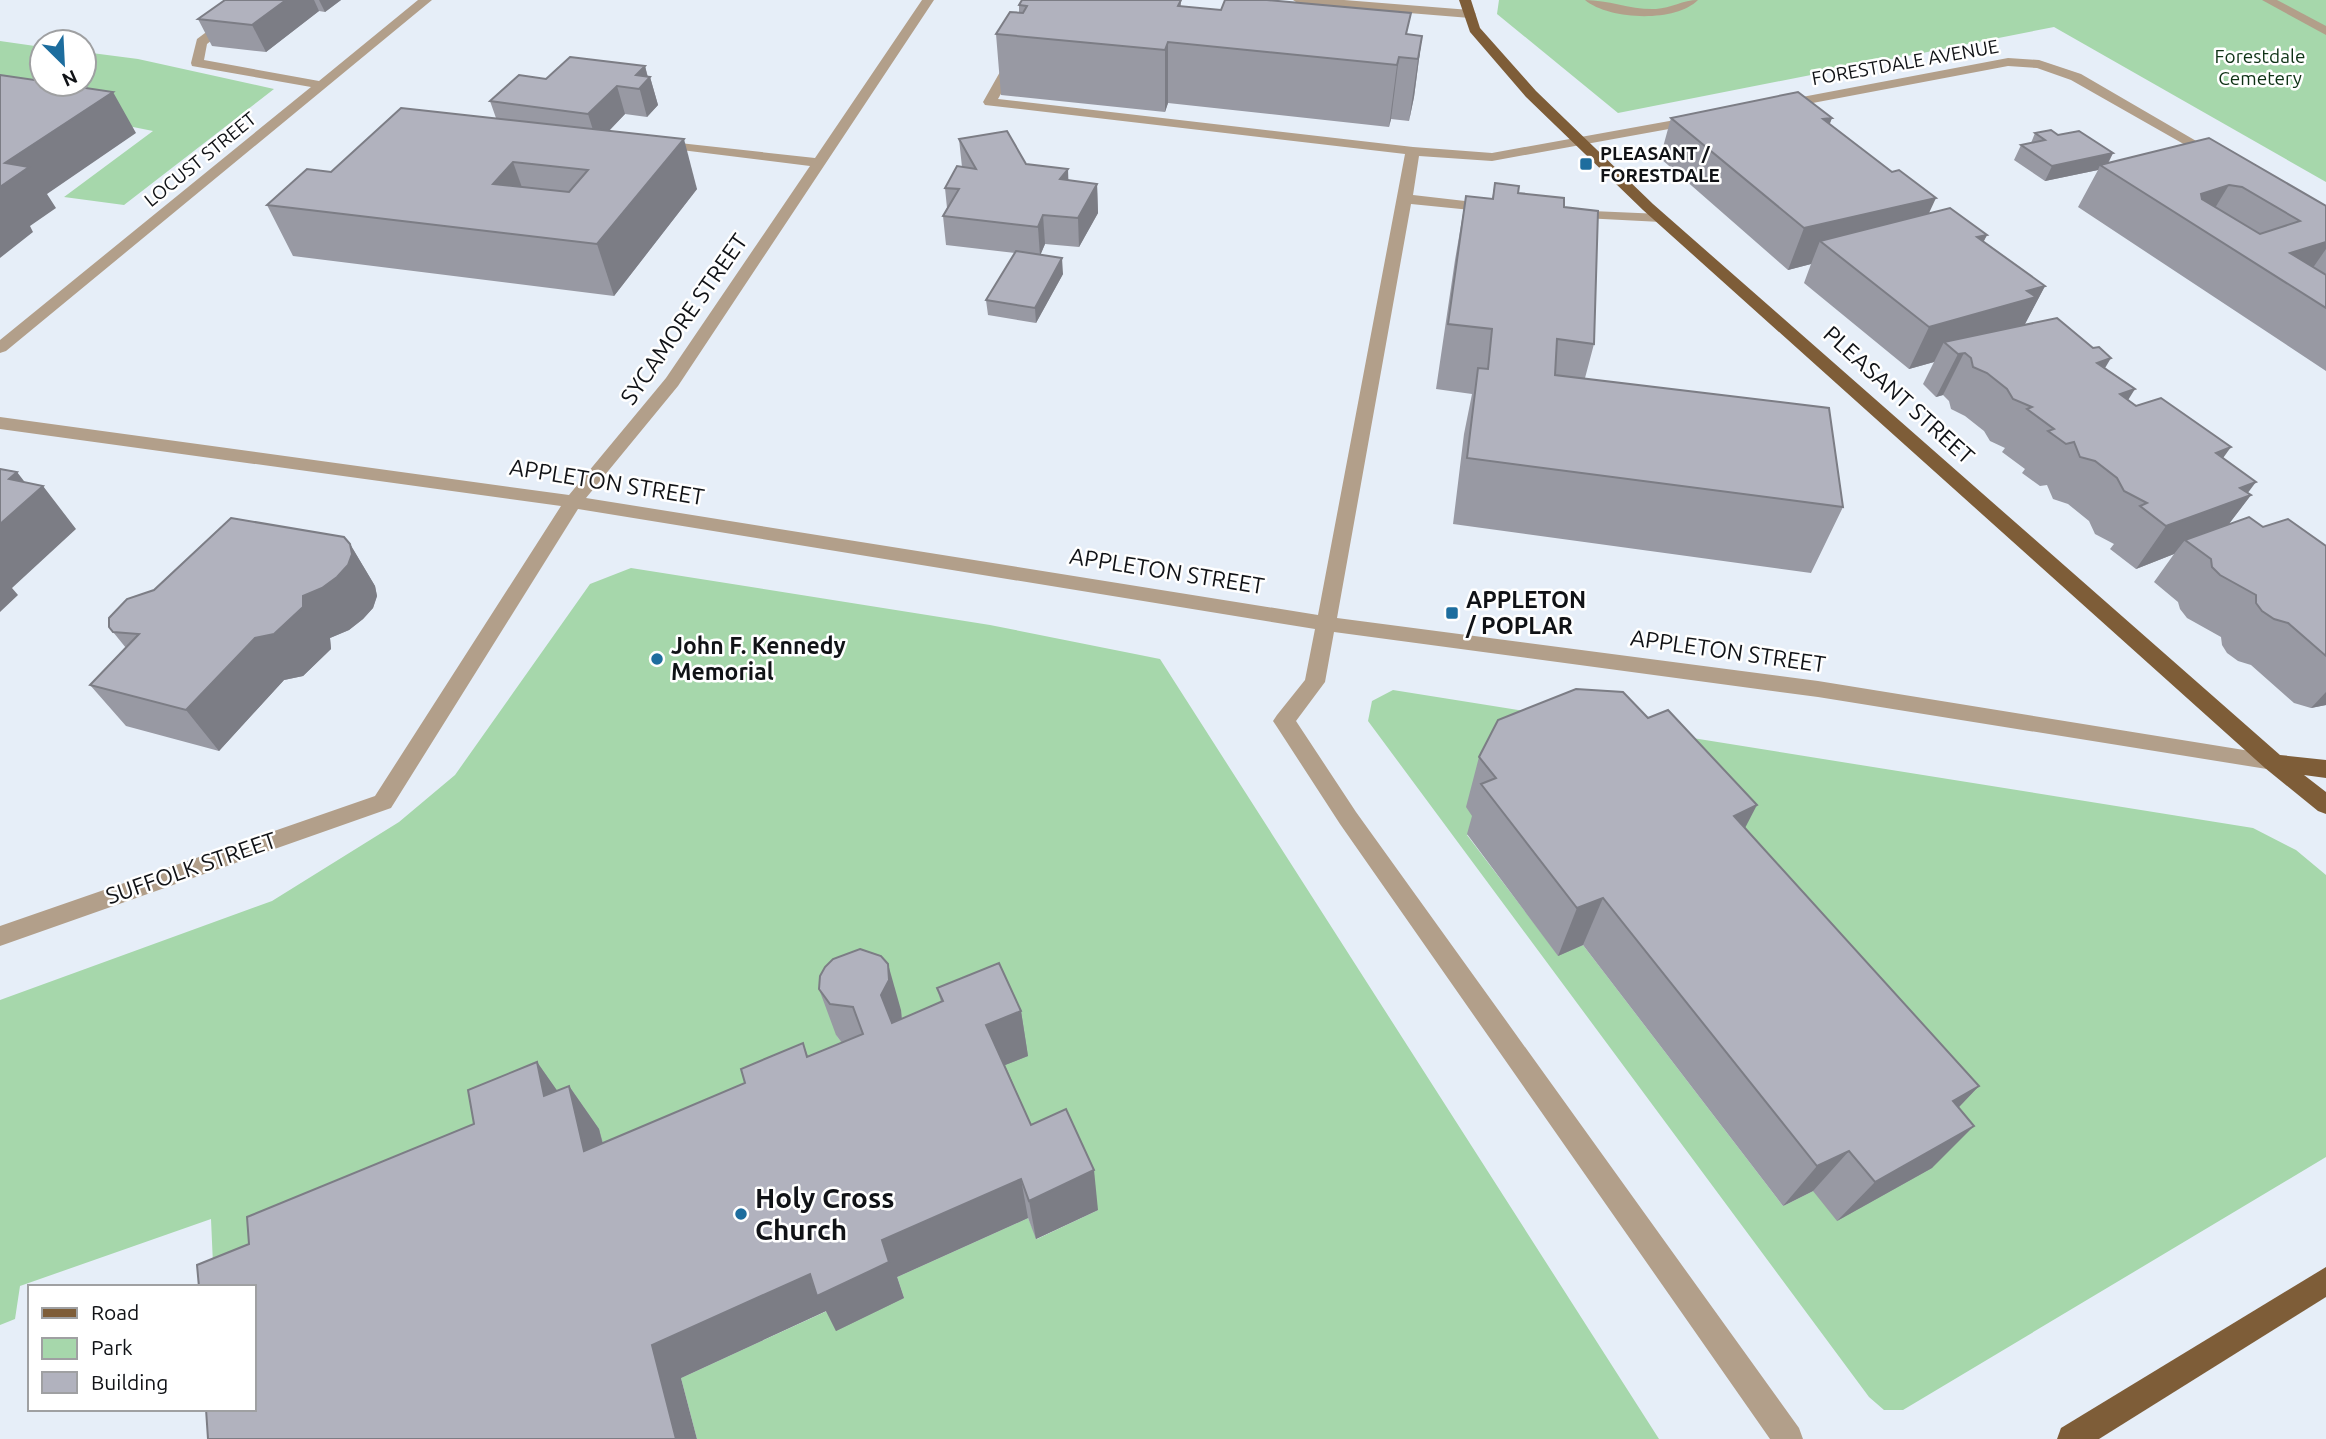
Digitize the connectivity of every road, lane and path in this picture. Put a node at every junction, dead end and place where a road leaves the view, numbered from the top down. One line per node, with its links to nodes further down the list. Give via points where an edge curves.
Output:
1 (257, 0): 11 (street, via 201,42 197,63)
2 (426, 0): 11 (street, LOCUST STREET)
3 (928, 0): 17 (street, SYCAMORE STREET)
4 (1299, 0): 8 (street)
5 (1591, 0): 6 (street, via 1652,12)
6 (1692, 0)
7 (2268, 0): 9 (street)
8 (1468, 7): 15 (main road, PLEASANT STREET, via 1482,39)
9 (2326, 31)
10 (1021, 47): 16 (street, via 990,102)
11 (321, 85): 23 (street, LOCUST STREET)
12 (1769, 107): 18 (street, FORESTDALE AVENUE, via 2008,62 2039,64 2076,77)
13 (1716, 117): 15 (street)
14 (636, 140): 17 (street)
15 (1581, 142): 16 (street, via 1492,157); 22 (main road, PLEASANT STREET)
16 (1413, 151): 19 (street)
17 (818, 163): 25 (street, SYCAMORE STREET, via 672,382)
18 (2230, 164)
19 (1405, 199): 20 (street); 26 (street)
20 (1506, 210)
21 (1557, 214): 22 (street)
22 (1661, 218): 27 (main road, PLEASANT STREET)
23 (0, 348)
24 (0, 423): 25 (street, APPLETON STREET)
25 (573, 502): 26 (street, APPLETON STREET); 29 (street, SYCAMORE STREET)
26 (1327, 624): 27 (street, APPLETON STREET, via 1818,689); 33 (street, via 1314,682 1284,721)
27 (2273, 762): 28 (main road, APPLETON STREET); 30 (main road, PLEASANT STREET)
28 (2326, 769)
29 (383, 802): 31 (street, SUFFOLK STREET)
30 (2326, 805)
31 (0, 936)
32 (2326, 1281): 34 (main road)
33 (1788, 1439)
34 (2072, 1439)

